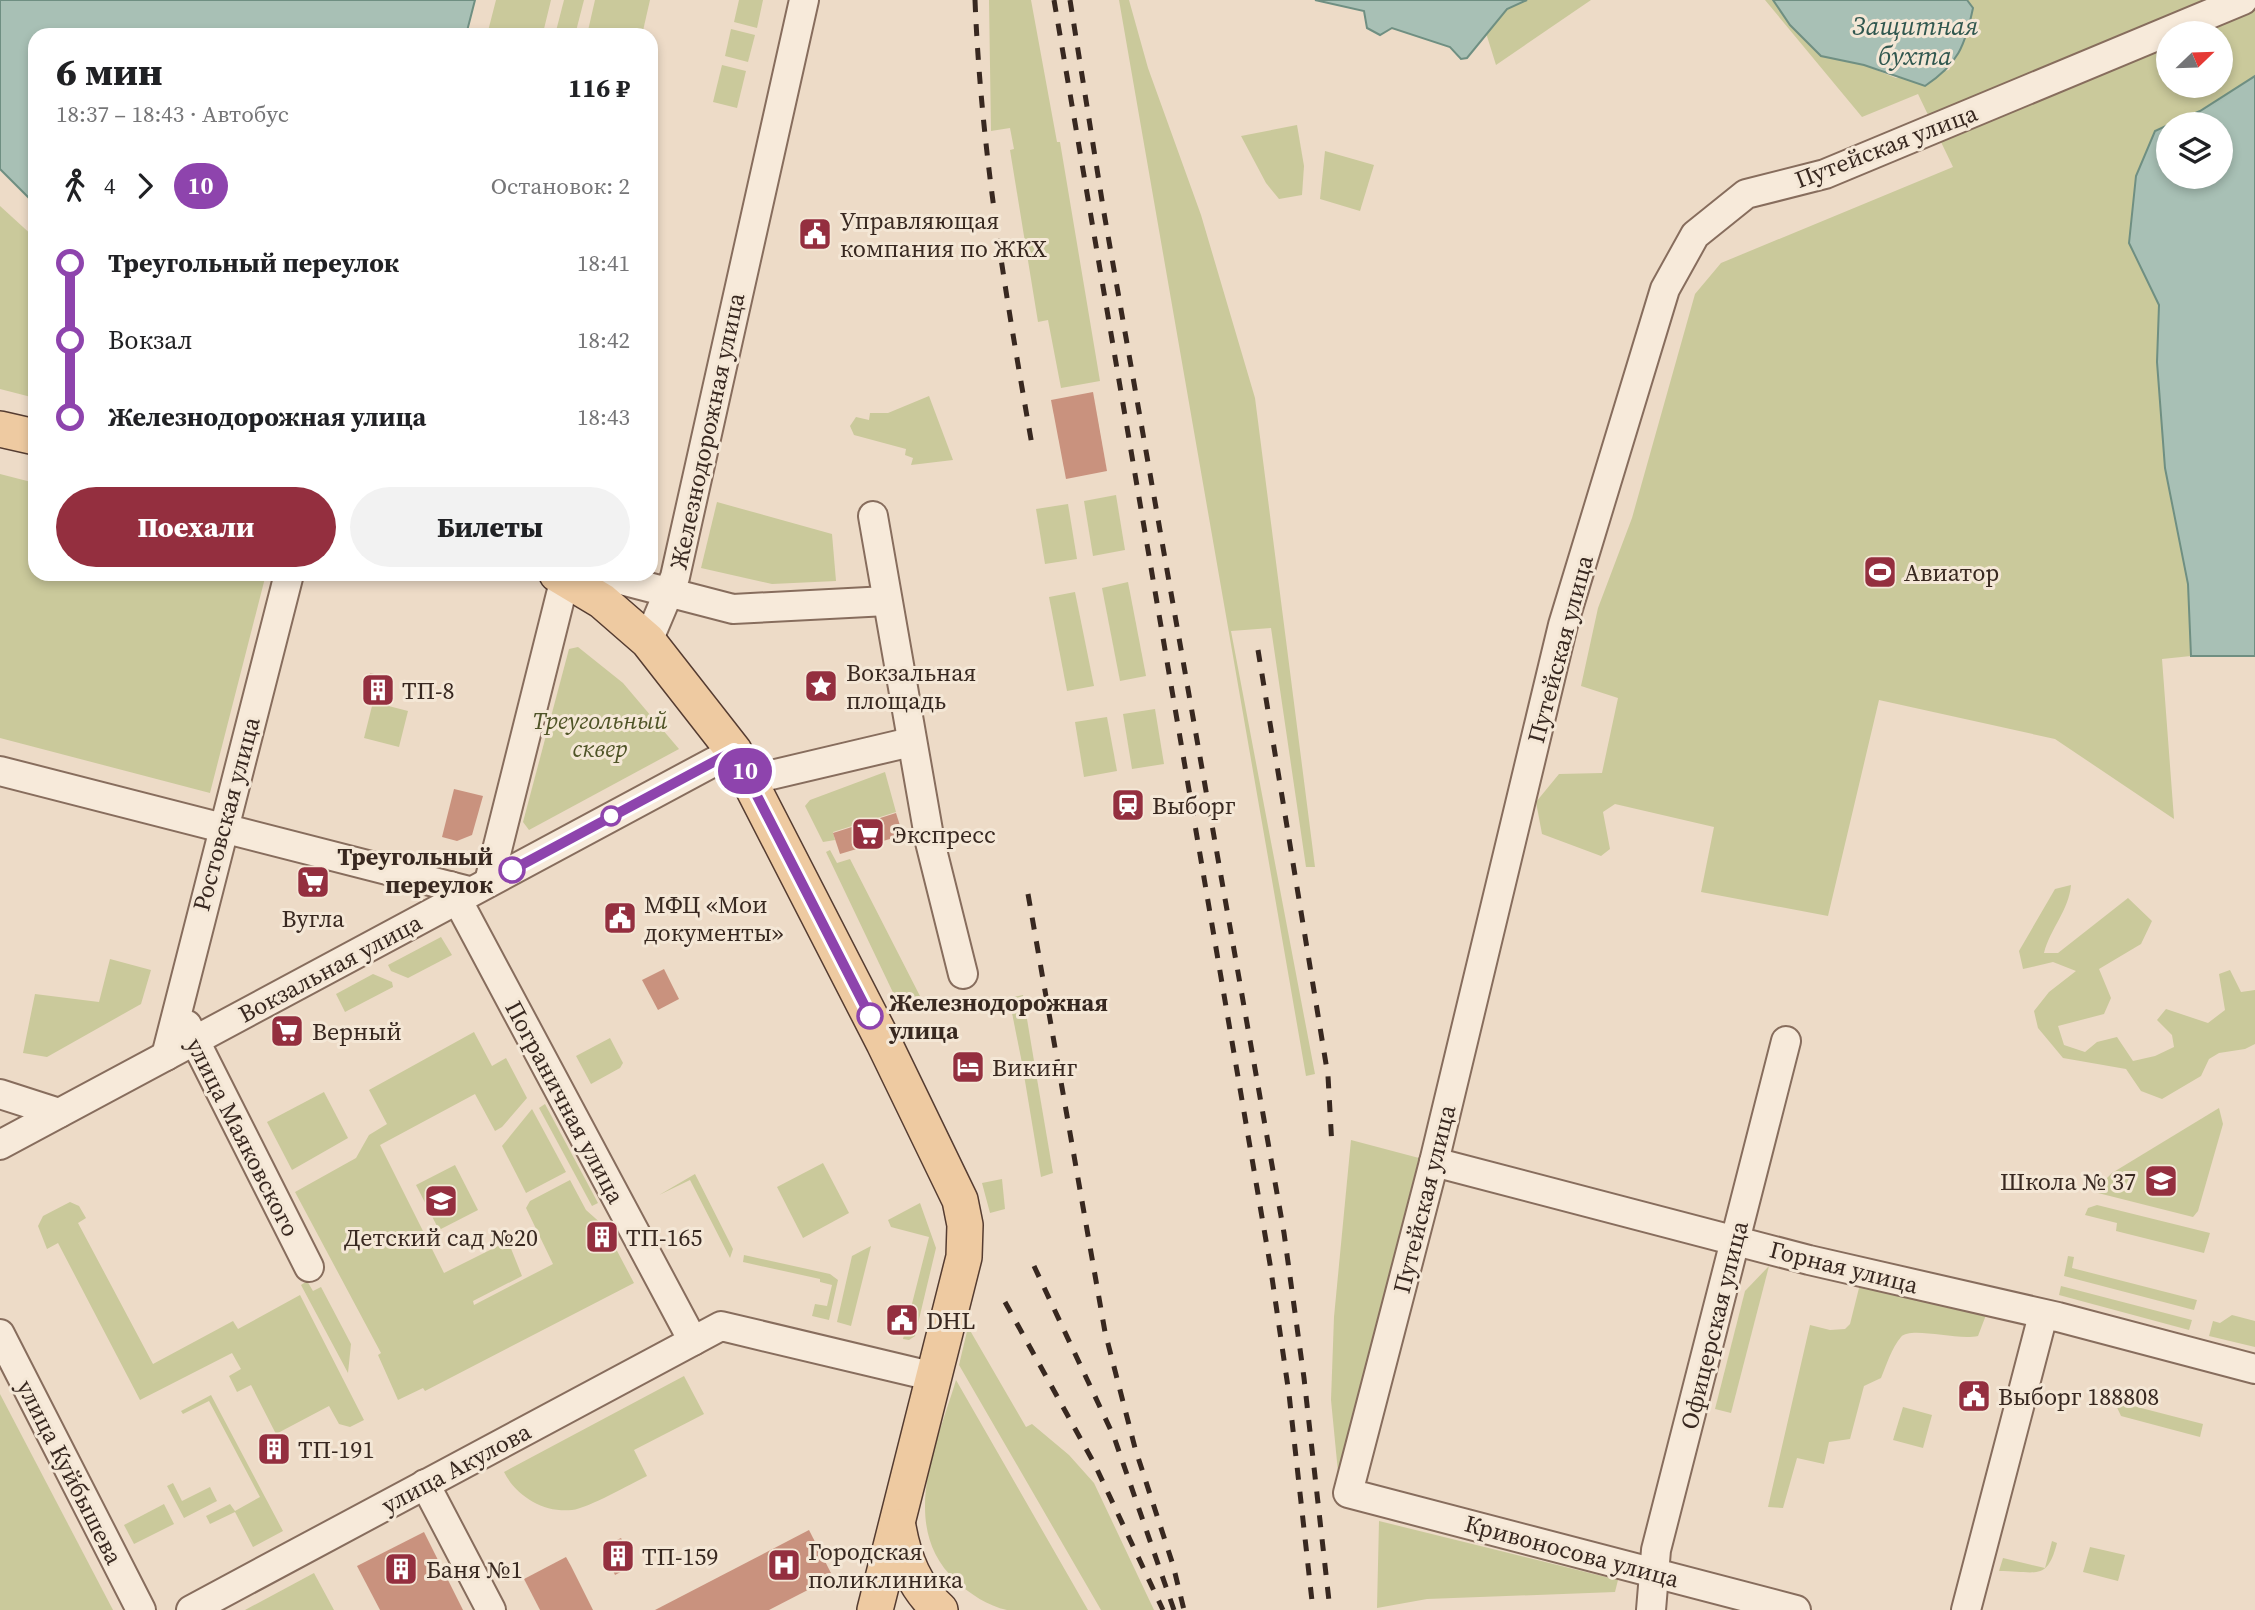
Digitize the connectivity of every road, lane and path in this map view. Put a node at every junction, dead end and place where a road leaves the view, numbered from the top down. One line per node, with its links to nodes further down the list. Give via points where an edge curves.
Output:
1 (804, 0): 10 (street, Железнодорожная улица)
2 (2243, 0): 26 (street, Путейская улица, via 1825,174 1746,194 1695,234 1665,289 1563,625)
3 (0, 429): 4 (main road)
4 (28, 436)
5 (873, 516): 11 (street)
6 (287, 581): 16 (street, Ростовская улица)
7 (572, 581): 17 (street)
8 (580, 581): 12 (main road)
9 (606, 581): 10 (street)
10 (670, 593): 11 (street, via 733,609); 12 (street, Железнодорожная улица)
11 (887, 601): 13 (street)
12 (648, 641): 14 (main road)
13 (911, 742): 14 (street, Вокзальная улица); 18 (street)
14 (742, 766): 17 (street, Вокзальная улица); 33 (main road, via 960,1200 964,1257)
15 (0, 771): 16 (street)
16 (223, 828): 17 (street); 19 (street, Ростовская улица)
17 (467, 890): 20 (street, Вокзальная улица); 30 (street, Пограничная улица)
18 (963, 974)
19 (178, 1007): 20 (street, улица Маяковского); 22 (street, Ростовская улица)
20 (195, 1040): 22 (street, Вокзальная улица); 28 (street, улица Маяковского)
21 (1786, 1041): 27 (street, Офицерская улица)
22 (166, 1056): 24 (street, Вокзальная улица)
23 (0, 1094): 24 (street)
24 (59, 1113): 25 (street, Вокзальная улица)
25 (0, 1145)
26 (1434, 1162): 27 (street, Горная улица); 35 (street, Путейская улица)
27 (1736, 1241): 29 (street, Горная улица); 37 (street, Офицерская улица)
28 (309, 1267)
29 (2043, 1315): 32 (street, Горная улица); 45 (street)
30 (687, 1329): 33 (street, улица Акулова, via 721,1326); 34 (street, улица Акулова)
31 (0, 1335): 38 (street, улица Куйбышева)
32 (2255, 1368)
33 (935, 1377): 36 (main road)
34 (425, 1484): 39 (street, улица Акулова); 40 (street)
35 (1348, 1493): 37 (street, Кривоносова улица)
36 (898, 1527): 41 (main road); 42 (main road, via 911,1573)
37 (1653, 1572): 43 (street, Офицерская улица); 44 (street, Кривоносова улица)
38 (141, 1610)
39 (191, 1610)
40 (491, 1610)
41 (875, 1610)
42 (940, 1610)
43 (1651, 1610)
44 (1796, 1610)
45 (1966, 1610)

